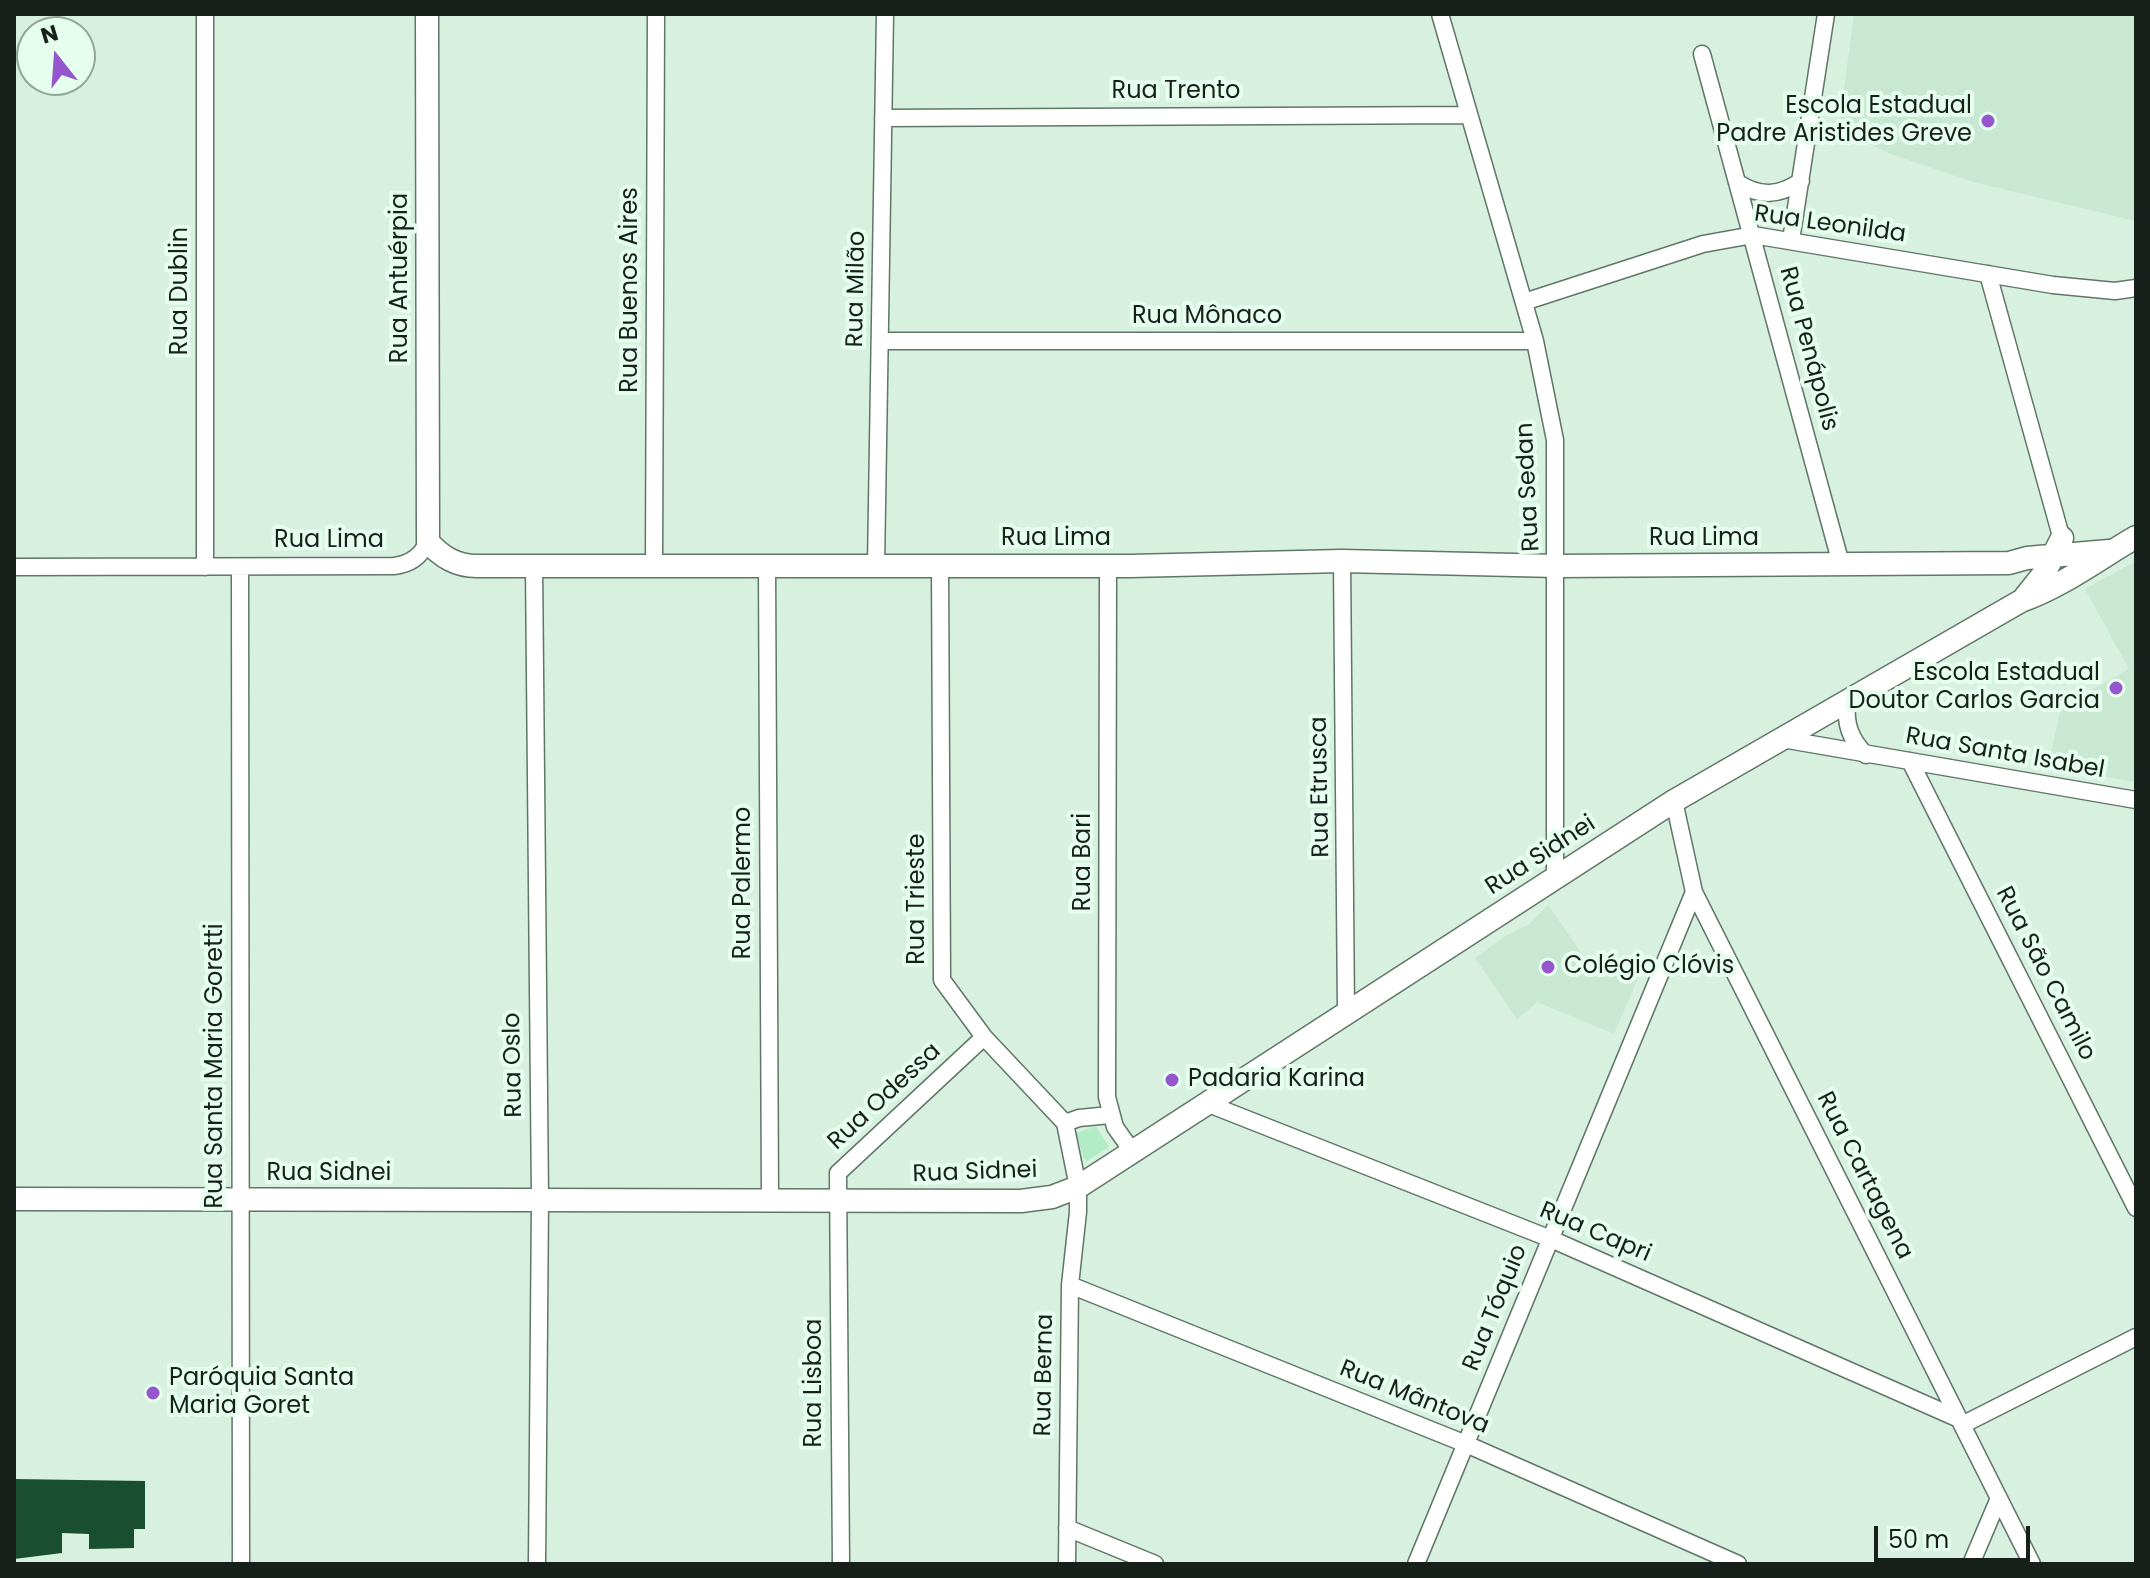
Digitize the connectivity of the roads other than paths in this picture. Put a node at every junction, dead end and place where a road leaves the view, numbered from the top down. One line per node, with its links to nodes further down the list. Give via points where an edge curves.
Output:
1 (205, 14): 33 (street, Rua Dublin)
2 (427, 14): 20 (main road, Rua Antuérpia)
3 (656, 14): 35 (street, Rua Buenos Aires)
4 (885, 14): 9 (street, Rua Milão)
5 (1440, 14): 8 (street, Rua Sedan)
6 (1826, 14): 10 (street)
7 (1702, 54): 11 (street, Rua Penápolis)
8 (1469, 115): 9 (street, Rua Trento); 16 (street, Rua Sedan)
9 (883, 118): 17 (street, Rua Milão)
10 (1801, 181): 11 (street, via 1790,189 1763,194); 13 (street)
11 (1738, 183): 12 (street, Rua Penápolis)
12 (1753, 235): 13 (street, Rua Leonilda); 16 (street, Rua Leonilda, via 1703,244); 26 (street, Rua Penápolis)
13 (1791, 240): 14 (street, Rua Leonilda)
14 (1988, 274): 15 (street, Rua Leonilda, via 2100,290); 21 (street)
15 (2136, 288)
16 (1524, 302): 18 (street, Rua Sedan)
17 (880, 341): 18 (street, Rua Mônaco); 29 (street, Rua Milão)
18 (1535, 341): 31 (street, Rua Sedan, via 1555,440)
19 (2136, 537): 22 (main road, Rua Sidnei)
20 (428, 542): 27 (main road, Rua Lima, via 466,566); 34 (street, Rua Lima, via 414,560 394,566)
21 (2061, 550): 22 (main road, Rua Lima); 24 (main road, Rua Lima); 36 (main road)
22 (2114, 550): 36 (main road, Rua Sidnei)
23 (1342, 561): 30 (main road, Rua Lima); 31 (main road, Rua Lima); 45 (street, Rua Etrusca)
24 (2009, 563): 26 (main road, Rua Lima); 36 (main road, via 2022,581)
25 (940, 564): 29 (main road, Rua Lima); 30 (main road, Rua Lima); 46 (street, Rua Trieste, via 942,980)
26 (1841, 564): 31 (main road, Rua Lima)
27 (534, 566): 35 (main road, Rua Lima); 54 (street, Rua Oslo)
28 (767, 566): 29 (main road, Rua Lima); 35 (main road, Rua Lima); 55 (street, Rua Palermo)
29 (876, 566)
30 (1108, 566): 48 (street, Rua Bari)
31 (1557, 566): 43 (street, Rua Sedan)
32 (14, 567): 33 (street, Rua Lima)
33 (205, 567): 34 (street, Rua Lima)
34 (240, 567): 53 (street, Rua Santa Maria Goretti)
35 (654, 567)
36 (2021, 601): 37 (main road, Rua Sidnei)
37 (1847, 702): 38 (main road, Rua Sidnei); 39 (street, via 1852,738)
38 (1782, 739): 39 (street, Rua Santa Isabel); 42 (main road, Rua Sidnei)
39 (1866, 755): 40 (street, Rua Santa Isabel)
40 (1910, 761): 41 (street, Rua Santa Isabel); 57 (street, Rua São Camilo)
41 (2136, 800)
42 (1674, 801): 43 (main road, Rua Sidnei); 44 (street, Rua Cartagena)
43 (1555, 878): 45 (main road, Rua Sidnei)
44 (1694, 892): 58 (street, Rua Tóquio); 61 (street, Rua Cartagena)
45 (1346, 1013): 47 (main road, Rua Sidnei)
46 (984, 1037): 49 (street, Rua Trieste); 56 (street, Rua Odessa, via 838,1173)
47 (1206, 1103): 50 (main road, Rua Sidnei); 58 (street, Rua Capri)
48 (1110, 1115): 49 (street); 50 (street, Rua Bari)
49 (1065, 1123): 51 (street)
50 (1132, 1151): 51 (main road, Rua Sidnei)
51 (1078, 1187): 56 (main road, Rua Sidnei, via 1021,1201); 59 (street, Rua Berna)
52 (14, 1199): 53 (main road, Rua Sidnei)
53 (241, 1199): 54 (main road, Rua Sidnei); 65 (street, Rua Santa Maria Goretti)
54 (540, 1200): 55 (main road, Rua Sidnei); 66 (street, Rua Oslo)
55 (770, 1200): 56 (main road, Rua Sidnei)
56 (838, 1201): 67 (street, Rua Lisboa)
57 (2136, 1208)
58 (1551, 1239): 61 (street, Rua Capri); 62 (street, Rua Tóquio)
59 (1070, 1285): 62 (street, Rua Mântova); 64 (street, Rua Berna)
60 (2136, 1337): 61 (street)
61 (1961, 1422): 63 (street, Rua Cartagena)
62 (1466, 1444): 70 (street, Rua Tóquio); 71 (street, Rua Mântova)
63 (1999, 1498): 72 (street); 73 (street, Rua Cartagena)
64 (1067, 1528): 68 (street, Rua Berna); 69 (street)
65 (241, 1564)
66 (537, 1564)
67 (841, 1564)
68 (1067, 1564)
69 (1155, 1564)
70 (1416, 1564)
71 (1738, 1564)
72 (1971, 1564)
73 (2032, 1564)

